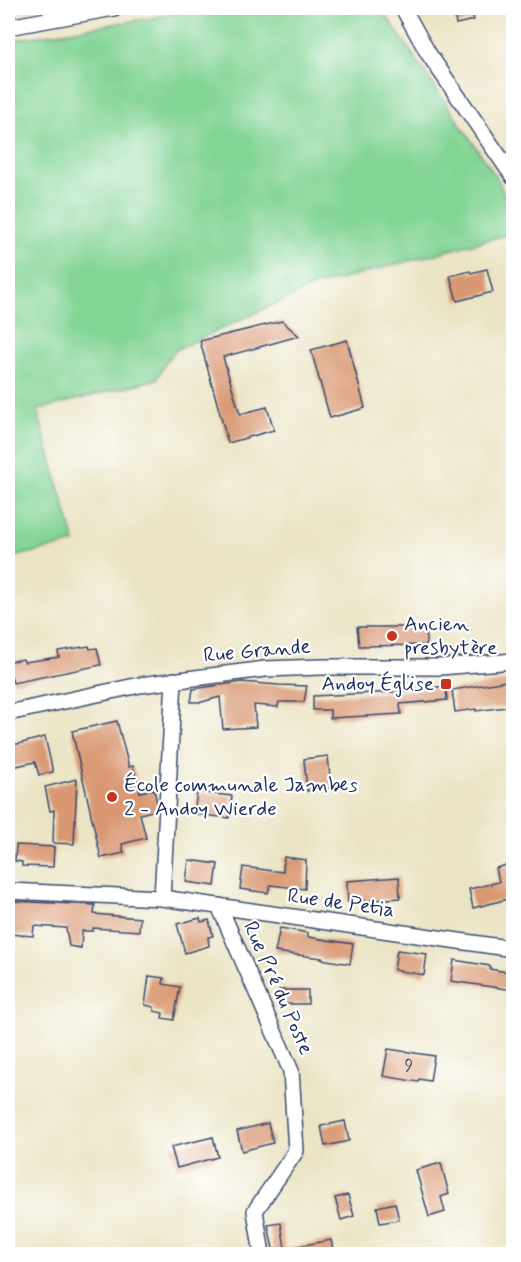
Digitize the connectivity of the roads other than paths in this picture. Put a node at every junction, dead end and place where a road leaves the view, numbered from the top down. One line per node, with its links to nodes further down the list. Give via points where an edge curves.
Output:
1 (114, 8): 3 (street)
2 (403, 8): 4 (street, via 428,53)
3 (8, 27)
4 (513, 178)
5 (513, 661): 6 (street, Rue Grande, via 440,667 293,667)
6 (174, 680): 7 (street, Rue Grande); 9 (street)
7 (8, 713)
8 (8, 891): 9 (street, Rue de Petia)
9 (162, 898): 10 (street, Rue de Petia)
10 (219, 906): 11 (street, Rue de Petia); 12 (street, Rue Pré du Poste, via 291,1071 296,1151 255,1211)
11 (513, 949)
12 (262, 1254)

